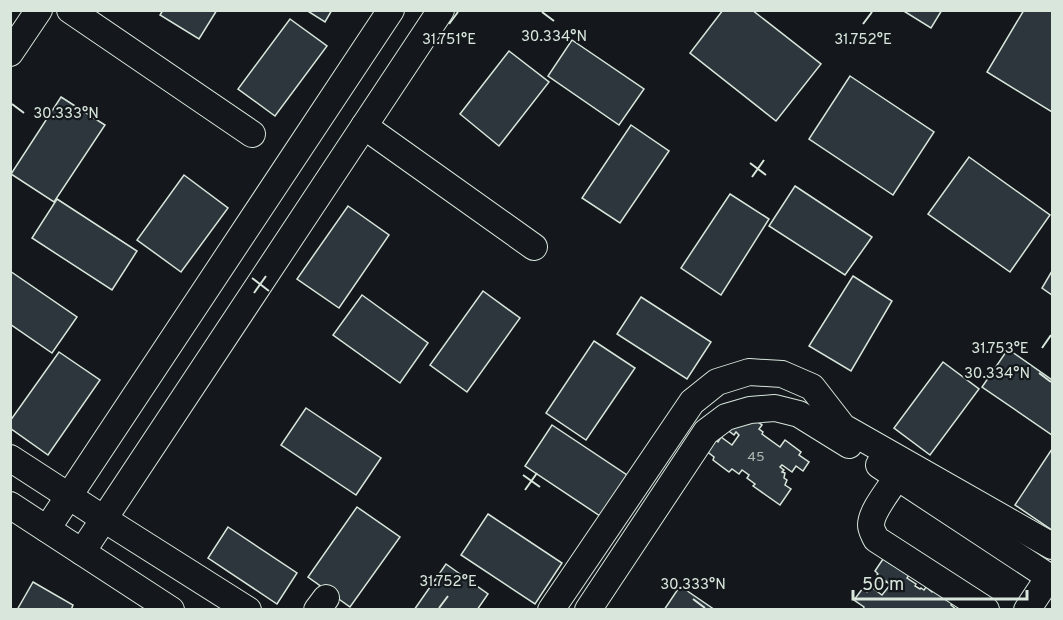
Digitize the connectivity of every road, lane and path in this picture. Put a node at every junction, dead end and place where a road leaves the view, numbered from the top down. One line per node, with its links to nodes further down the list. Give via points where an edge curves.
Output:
1 (39, 10): 5 (street)
2 (70, 10): 7 (street)
3 (391, 10): 11 (street)
4 (441, 10): 6 (street)
5 (10, 53)
6 (364, 126): 8 (street); 13 (street)
7 (252, 134)
8 (534, 247)
9 (10, 458): 11 (street)
10 (897, 477): 17 (street); 21 (street, via 799,414 775,408 726,417 706,432); 22 (street, via 873,514 872,531 876,539)
11 (69, 497): 13 (street); 14 (street)
12 (10, 505): 14 (street)
13 (104, 519): 16 (street); 19 (street)
14 (47, 529): 16 (street)
15 (1053, 546): 20 (street, via 843,427 812,387 782,374 749,372 717,382 692,402)
16 (82, 552): 18 (street)
17 (1051, 578): 23 (street)
18 (171, 609)
19 (248, 609)
20 (551, 609)
21 (588, 609)
22 (986, 609)
23 (1027, 609)

